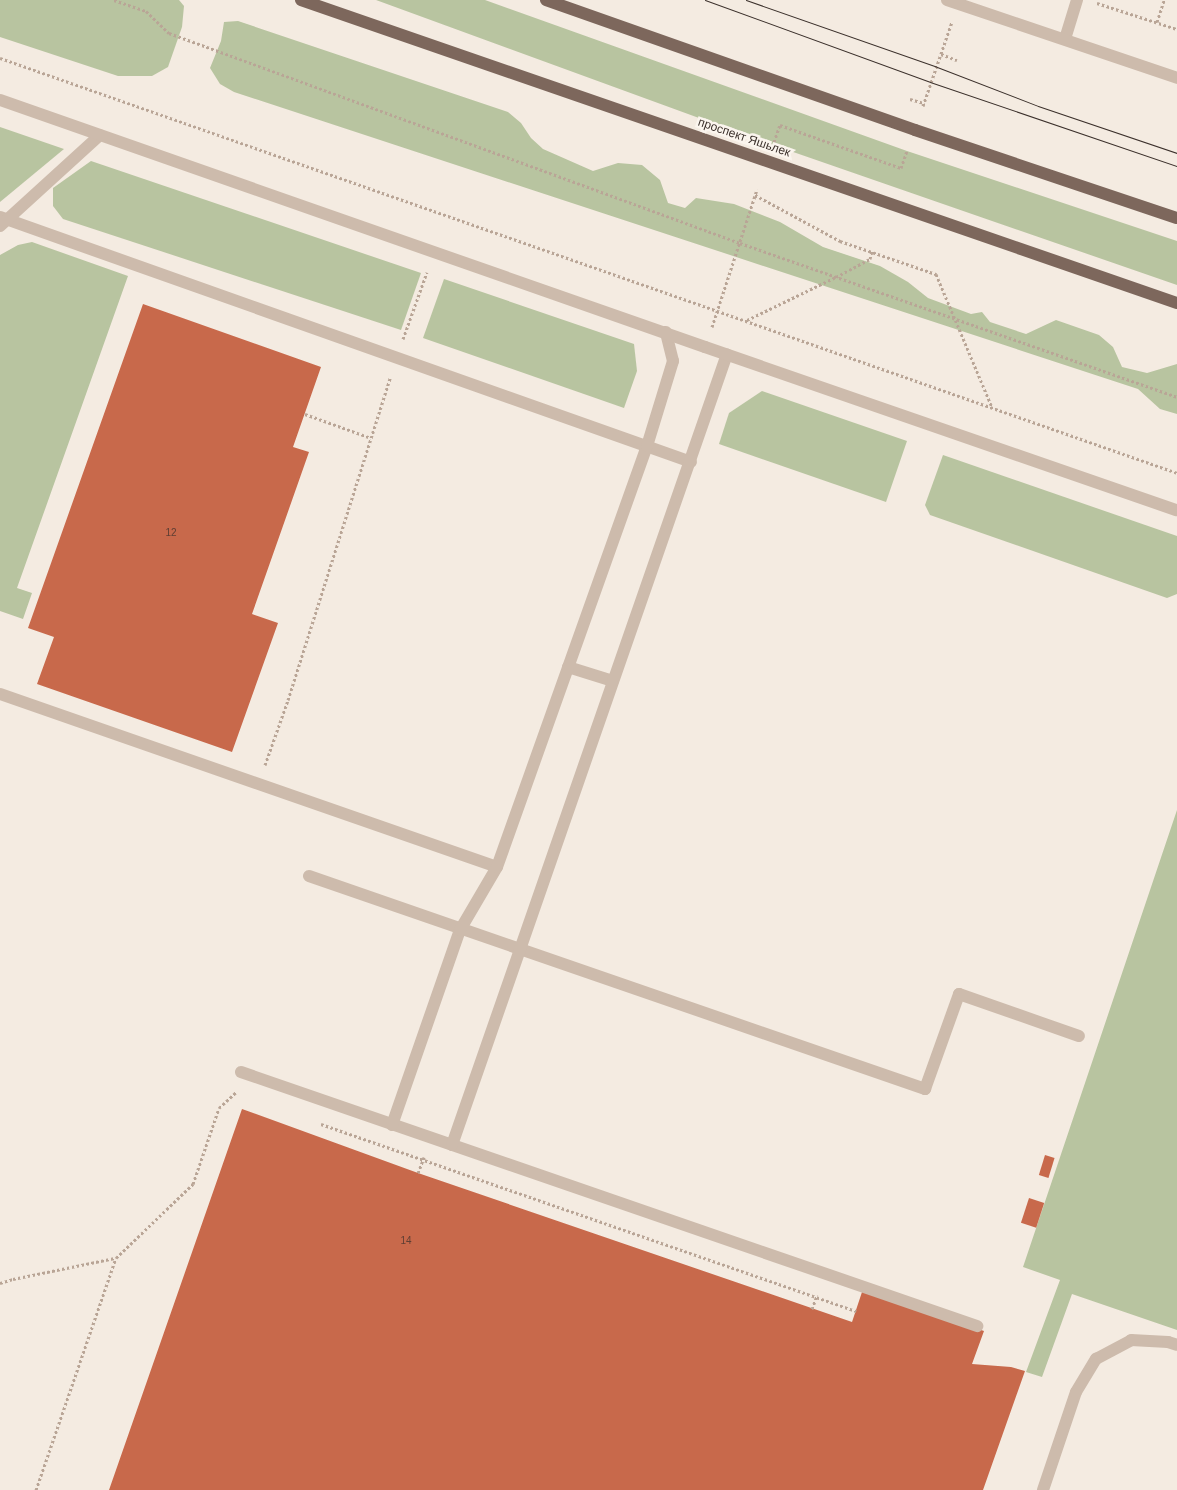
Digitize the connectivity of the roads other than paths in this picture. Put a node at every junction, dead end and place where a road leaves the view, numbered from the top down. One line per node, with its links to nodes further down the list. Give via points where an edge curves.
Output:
1 (301, 0): 11 (main road, проспект Яшьлек)
2 (546, 0): 9 (main road)
3 (1077, 0): 5 (street)
4 (952, 2): 5 (street)
5 (1065, 39): 6 (street)
6 (1177, 78)
7 (0, 100): 8 (street)
8 (100, 135): 10 (street); 12 (street)
9 (1177, 218)
10 (2, 221): 14 (street)
11 (1177, 303)
12 (666, 332): 13 (street); 14 (street, via 674,361)
13 (727, 354): 15 (street); 16 (street)
14 (647, 446): 15 (street); 17 (street)
15 (691, 462): 18 (street)
16 (1177, 510)
17 (568, 667): 18 (street); 20 (street)
18 (614, 681): 23 (street)
19 (0, 694): 20 (street)
20 (497, 867): 22 (street)
21 (309, 876): 22 (street)
22 (460, 930): 23 (street); 26 (street)
23 (520, 950): 24 (street, via 925,1089 958,994); 27 (street)
24 (1079, 1036)
25 (241, 1072): 26 (street)
26 (392, 1125): 27 (street)
27 (452, 1145): 28 (street)
28 (977, 1326)
29 (1177, 1345): 30 (street, via 1131,1340 1096,1359 1076,1392)
30 (1043, 1490)

